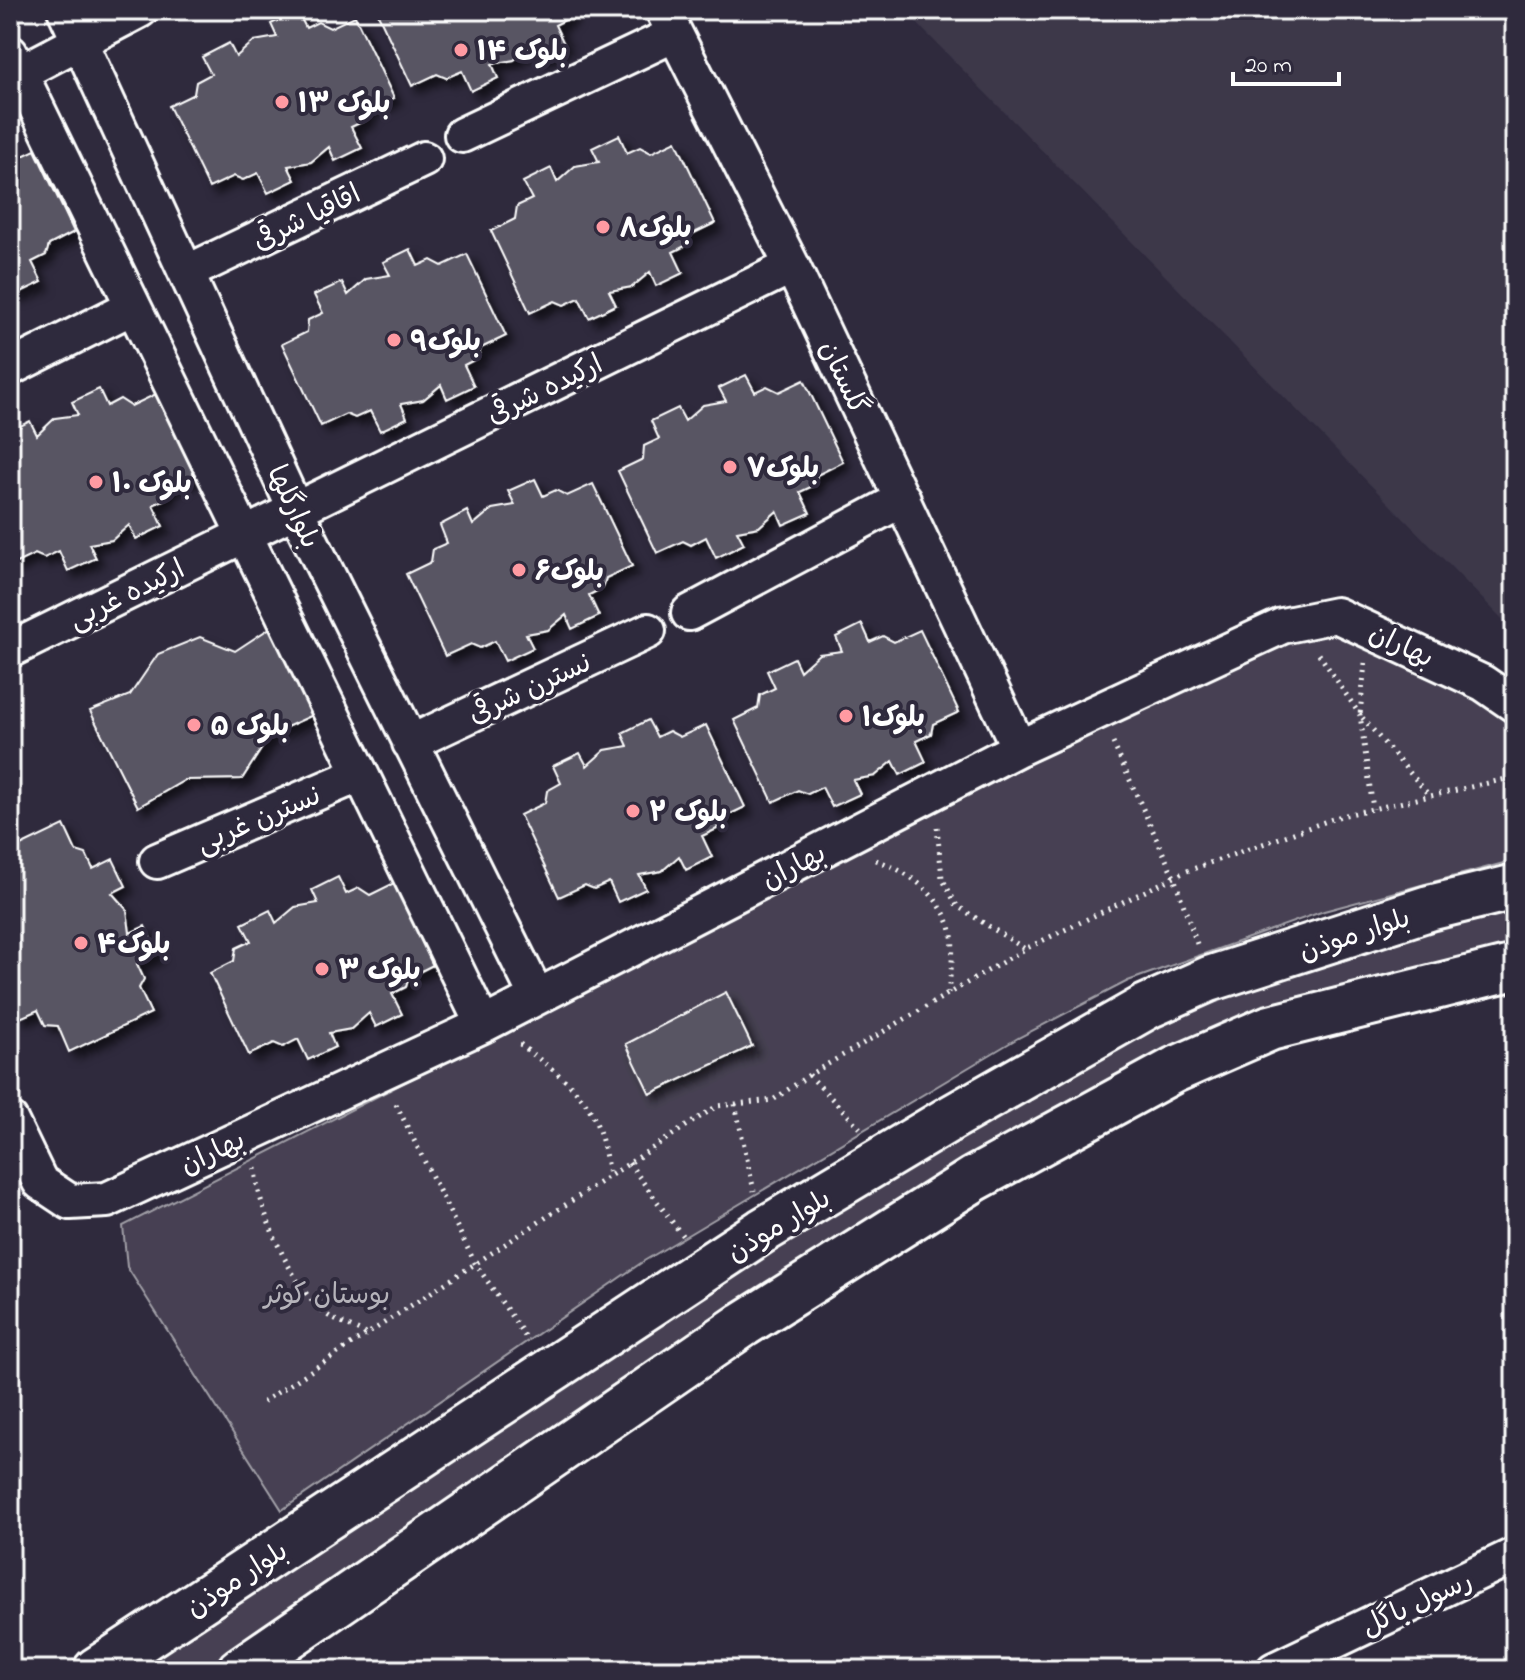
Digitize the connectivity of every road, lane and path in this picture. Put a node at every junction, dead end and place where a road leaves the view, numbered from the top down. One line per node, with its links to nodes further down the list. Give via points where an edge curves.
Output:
1 (65, 10): 4 (street, بلوارگلها)
2 (140, 10): 4 (street)
3 (669, 22): 6 (street); 8 (street, گلستان)
4 (79, 41): 5 (street); 9 (street, بلوارگلها)
5 (13, 68): 10 (street)
6 (462, 135)
7 (424, 159): 9 (street, اقاقیا شرقی)
8 (792, 266): 12 (street, گلستان); 13 (street, ارکیده شرقی)
9 (188, 272): 13 (street, بلوارگلها)
10 (132, 307): 11 (street); 14 (street)
11 (10, 368)
12 (903, 499): 15 (street); 24 (street, گلستان)
13 (296, 511): 14 (street, ارکیده شرقی); 23 (street, بلوارگلها)
14 (242, 536): 19 (street, ارکیده غربی); 25 (street)
15 (689, 613)
16 (1301, 622): 17 (street, بهاران, via 1336,615); 21 (street, بهاران); 22 (path)
17 (1361, 625): 20 (street, بهاران, via 1483,683); 22 (path, via 1365,664)
18 (648, 631): 23 (street, نسترن شرقی)
19 (10, 650)
20 (1515, 705)
21 (1098, 711): 24 (street, بهاران); 33 (path)
22 (1360, 715): 29 (path); 30 (path)
23 (410, 743): 39 (street, بلوارگلها)
24 (1019, 748): 27 (street, بهاران)
25 (358, 775): 32 (street, نسترن غربی); 40 (street)
26 (1513, 777): 28 (path); 29 (path)
27 (933, 792): 31 (street, بهاران); 35 (path, via 942,878 957,906)
28 (1515, 792)
29 (1430, 796): 30 (path)
30 (1373, 809): 33 (path)
31 (832, 845): 38 (path, via 904,870 930,894 950,925); 39 (street, بهاران)
32 (157, 861)
33 (1174, 877): 35 (path); 37 (path)
34 (1515, 887): 37 (main road, بلوار موذن, via 1429,908)
35 (1025, 949): 38 (path)
36 (1515, 967): 57 (main road, via 1270,1028 1174,1070 974,1179 744,1324)
37 (1209, 979): 46 (main road, بلوار موذن, via 1148,1006)
38 (948, 994): 42 (path)
39 (537, 997): 40 (street, بهاران)
40 (483, 1025): 41 (street, بهاران); 48 (path, via 521,1044 586,1100 603,1137)
41 (381, 1072): 45 (street, بهاران); 50 (path)
42 (809, 1075): 43 (path, via 773,1100); 46 (path)
43 (735, 1104): 47 (path, via 717,1106); 49 (path)
44 (10, 1120): 45 (street, بهاران, via 40,1182 70,1202 107,1200)
45 (253, 1132): 52 (path, via 261,1205 298,1281 322,1312)
46 (889, 1157): 49 (main road, بلوار موذن)
47 (629, 1163): 48 (path); 51 (path)
48 (609, 1176): 50 (path)
49 (762, 1231): 51 (main road, بلوار موذن)
50 (475, 1263): 52 (path); 53 (path)
51 (706, 1268): 53 (main road, بلوار موذن)
52 (367, 1334): 54 (path)
53 (549, 1374): 56 (main road, بلوار موذن)
54 (263, 1402)
55 (1515, 1555): 58 (street, رسول باگل)
56 (96, 1670)
57 (240, 1670)
58 (1274, 1670)

